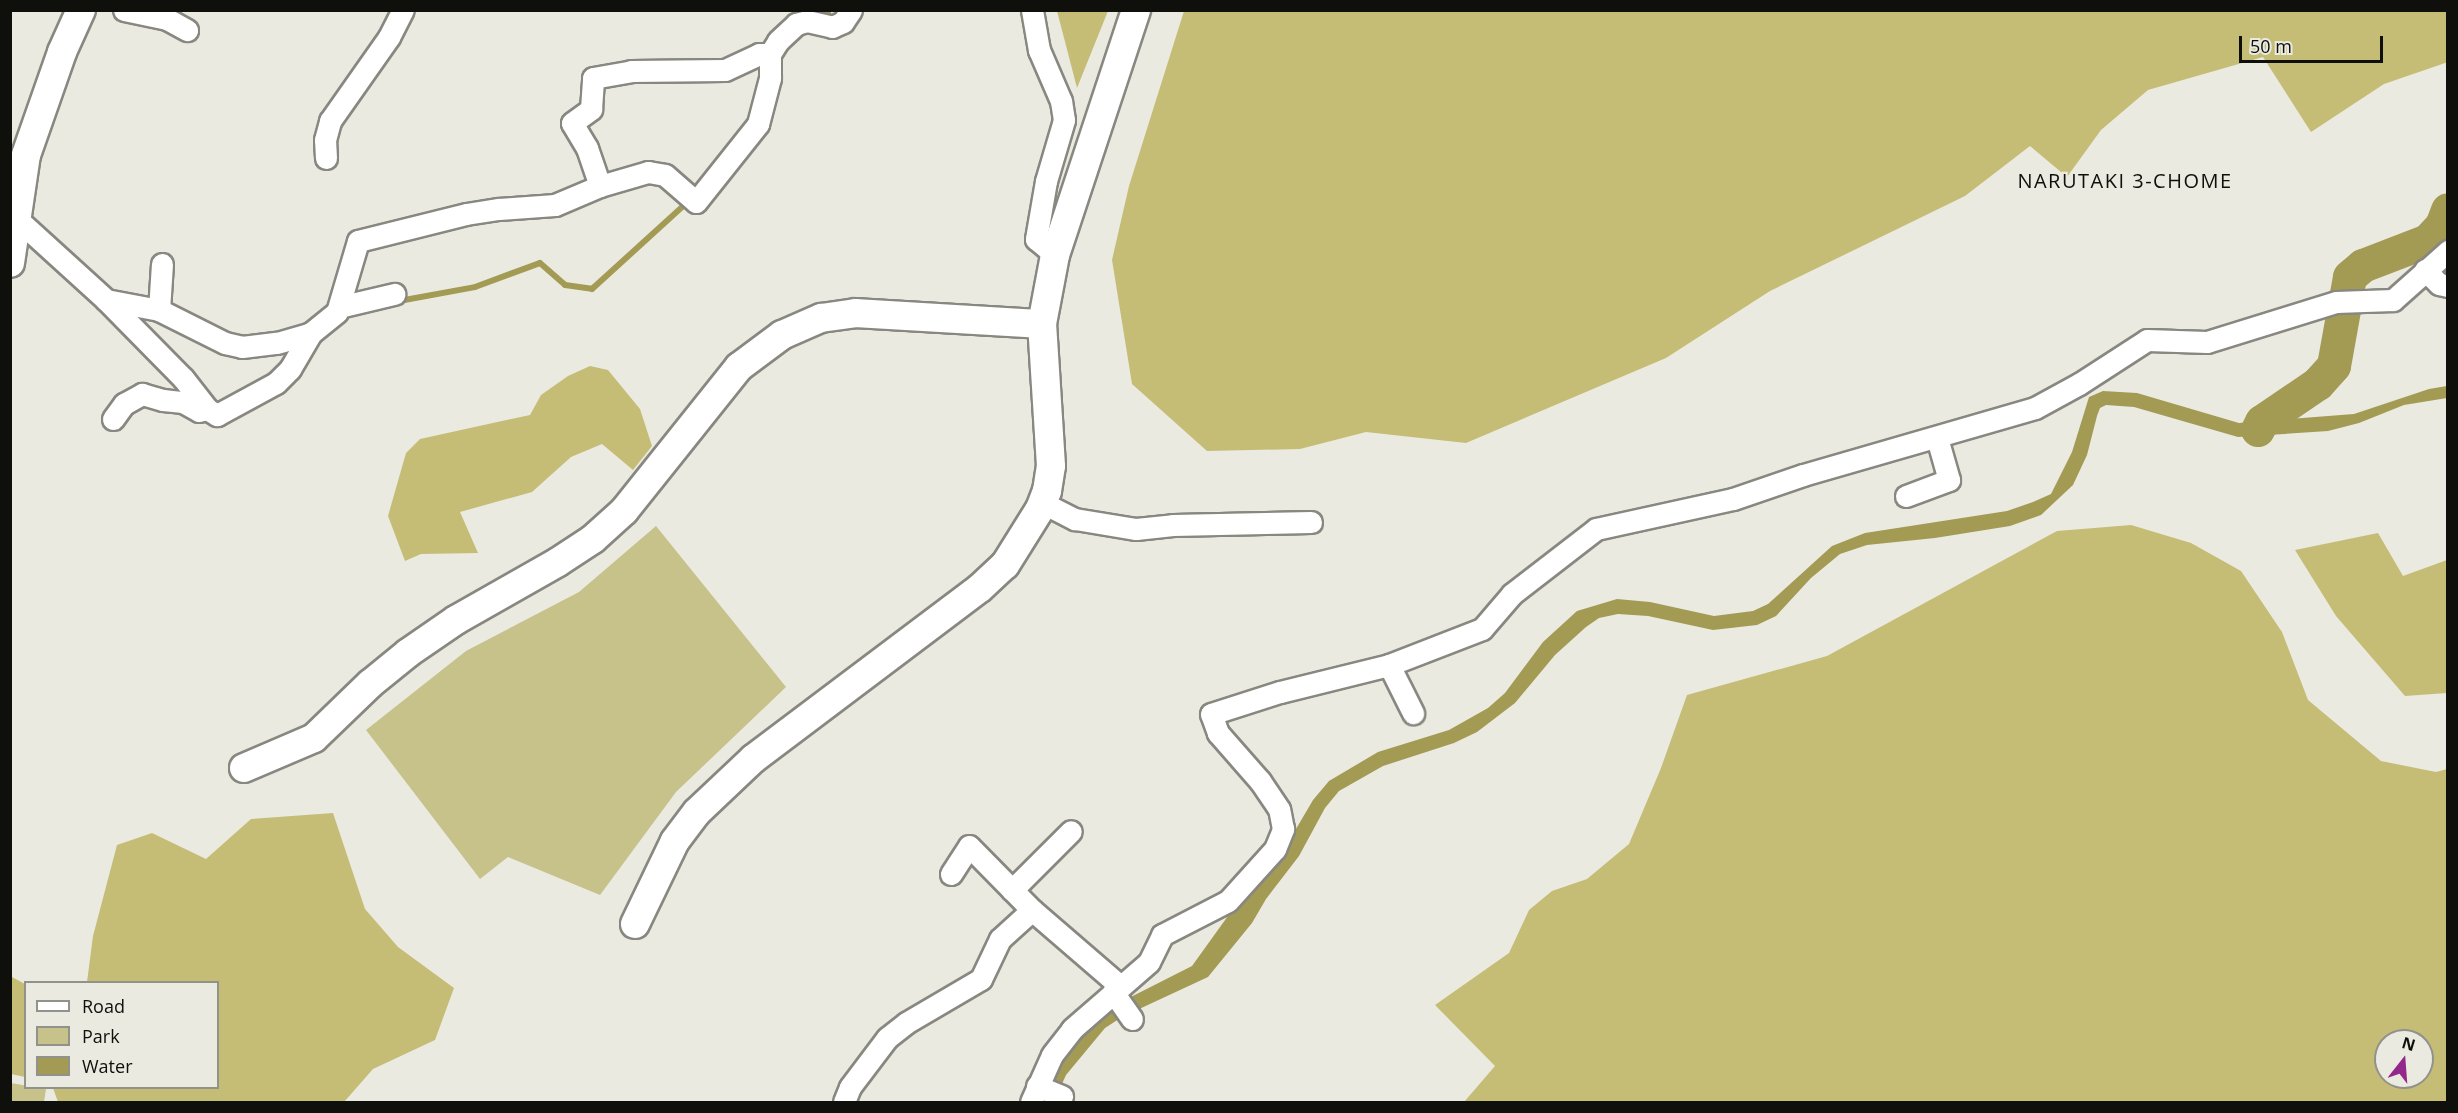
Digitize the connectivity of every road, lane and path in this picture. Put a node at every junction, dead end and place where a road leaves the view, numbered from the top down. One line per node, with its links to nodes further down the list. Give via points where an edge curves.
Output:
1 (81, 10): 11 (street, via 26,155)
2 (124, 10): 7 (street, via 167,18)
3 (404, 10): 9 (street, via 330,121 324,140)
4 (851, 10): 8 (street, via 843,22 832,27 807,21 796,24)
5 (1032, 10): 13 (street, via 1039,50 1061,101 1064,120 1046,182 1036,239)
6 (1136, 10): 13 (street)
7 (187, 30)
8 (770, 54): 10 (street, via 770,78 758,124 696,202 665,176 648,172); 10 (street, via 759,54 725,70 631,71 593,78 591,109 572,123 588,148)
9 (326, 158)
10 (600, 186): 20 (street, via 555,205 466,214 358,241)
11 (16, 218): 14 (street); 19 (street)
12 (2448, 251): 16 (street)
13 (1055, 255): 22 (street)
14 (10, 263)
15 (162, 264): 21 (street)
16 (2425, 270): 17 (street, via 2439,284); 26 (street, via 2393,300 2344,301 2207,342 2147,340 2035,408)
17 (2448, 286)
18 (394, 294): 20 (street)
19 (106, 300): 21 (street); 24 (street, via 183,378)
20 (339, 307): 23 (street)
21 (159, 310): 23 (street, via 225,343 242,347)
22 (1042, 324): 28 (street, via 1051,466); 32 (street, via 856,313 821,318 782,335 739,367 624,511 592,539 408,653 314,738)
23 (311, 333): 24 (street, via 290,369 276,383 217,415)
24 (207, 409): 25 (street, via 198,411 183,402 142,394 124,404)
25 (113, 419)
26 (1937, 438): 27 (street, via 1949,480); 30 (street, via 1733,499 1596,529 1512,594 1482,629)
27 (1906, 496)
28 (1042, 503): 29 (street, via 1074,519 1136,529); 37 (street, via 1005,565 980,588 753,759 697,812 675,841)
29 (1311, 522)
30 (1389, 665): 31 (street); 38 (street, via 1211,714 1218,733 1279,809 1283,830 1275,849 1228,901 1162,935 1149,962)
31 (1413, 713)
32 (244, 768)
33 (1071, 831): 35 (street)
34 (951, 874): 35 (street, via 969,846)
35 (1012, 890): 36 (street)
36 (1032, 910): 38 (street); 41 (street, via 1000,939 981,979 887,1038 850,1087)
37 (635, 924)
38 (1122, 1000): 39 (street, via 1072,1029 1052,1055)
39 (1034, 1094): 40 (street)
40 (1062, 1096)
41 (844, 1102)

